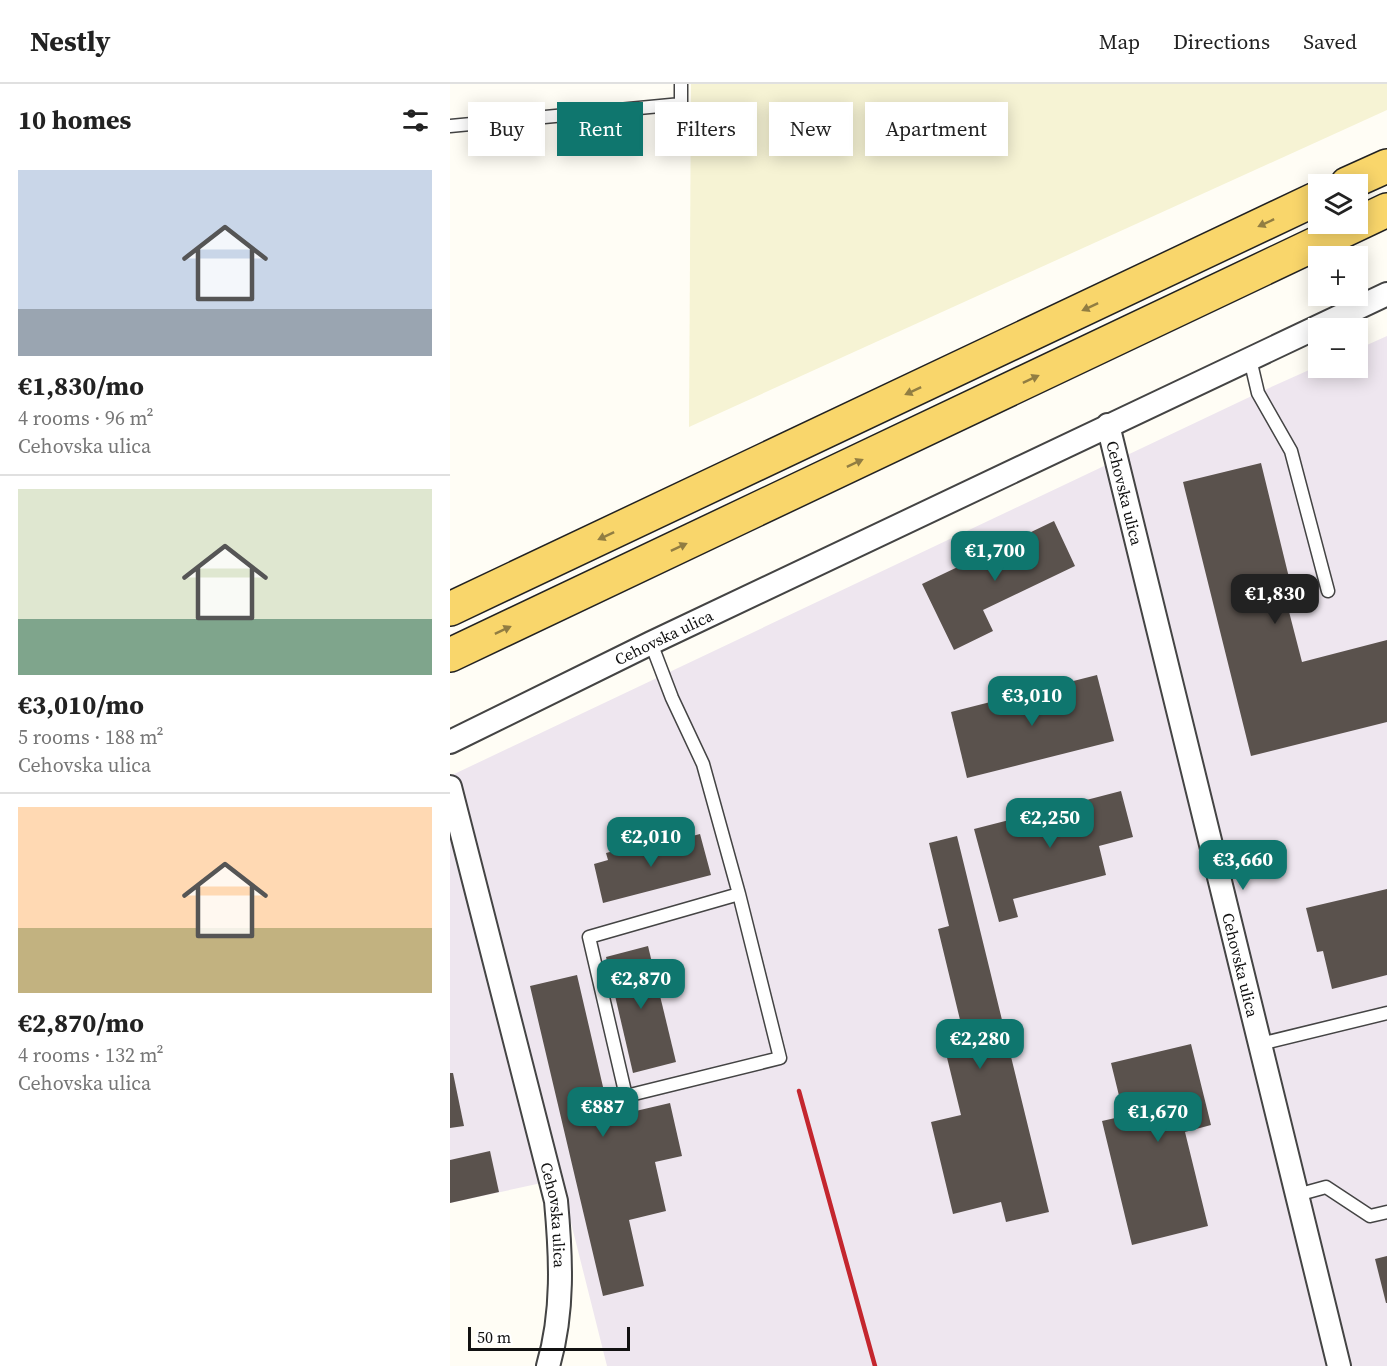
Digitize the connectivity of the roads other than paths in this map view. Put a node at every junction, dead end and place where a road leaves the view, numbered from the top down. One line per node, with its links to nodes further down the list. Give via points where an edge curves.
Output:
1 (681, 84): 2 (lane, via 681,104)
2 (450, 126)
3 (1387, 166): 4 (main road)
4 (1368, 175)
5 (1308, 203): 11 (main road, one-way to 11)
6 (1387, 210): 13 (main road, one-way to 6)
7 (1387, 294): 8 (street, Cehovska ulica)
8 (1250, 359): 9 (street, Cehovska ulica); 10 (lane, via 1258,393 1291,451)
9 (1108, 425): 12 (street, Cehovska ulica); 18 (street, Cehovska ulica)
10 (1328, 591)
11 (450, 609)
12 (651, 643): 14 (street, Cehovska ulica); 16 (lane, via 703,764)
13 (450, 655)
14 (450, 742)
15 (450, 787): 21 (street, Cehovska ulica, via 556,1201 560,1293)
16 (739, 894): 16 (lane, via 589,937 626,1096 780,1058)
17 (1387, 1014): 18 (lane)
18 (1260, 1044): 19 (street, Cehovska ulica)
19 (1297, 1195): 20 (lane, via 1326,1187 1370,1216); 22 (street, Cehovska ulica)
20 (1387, 1212)
21 (548, 1366)
22 (1339, 1366)

